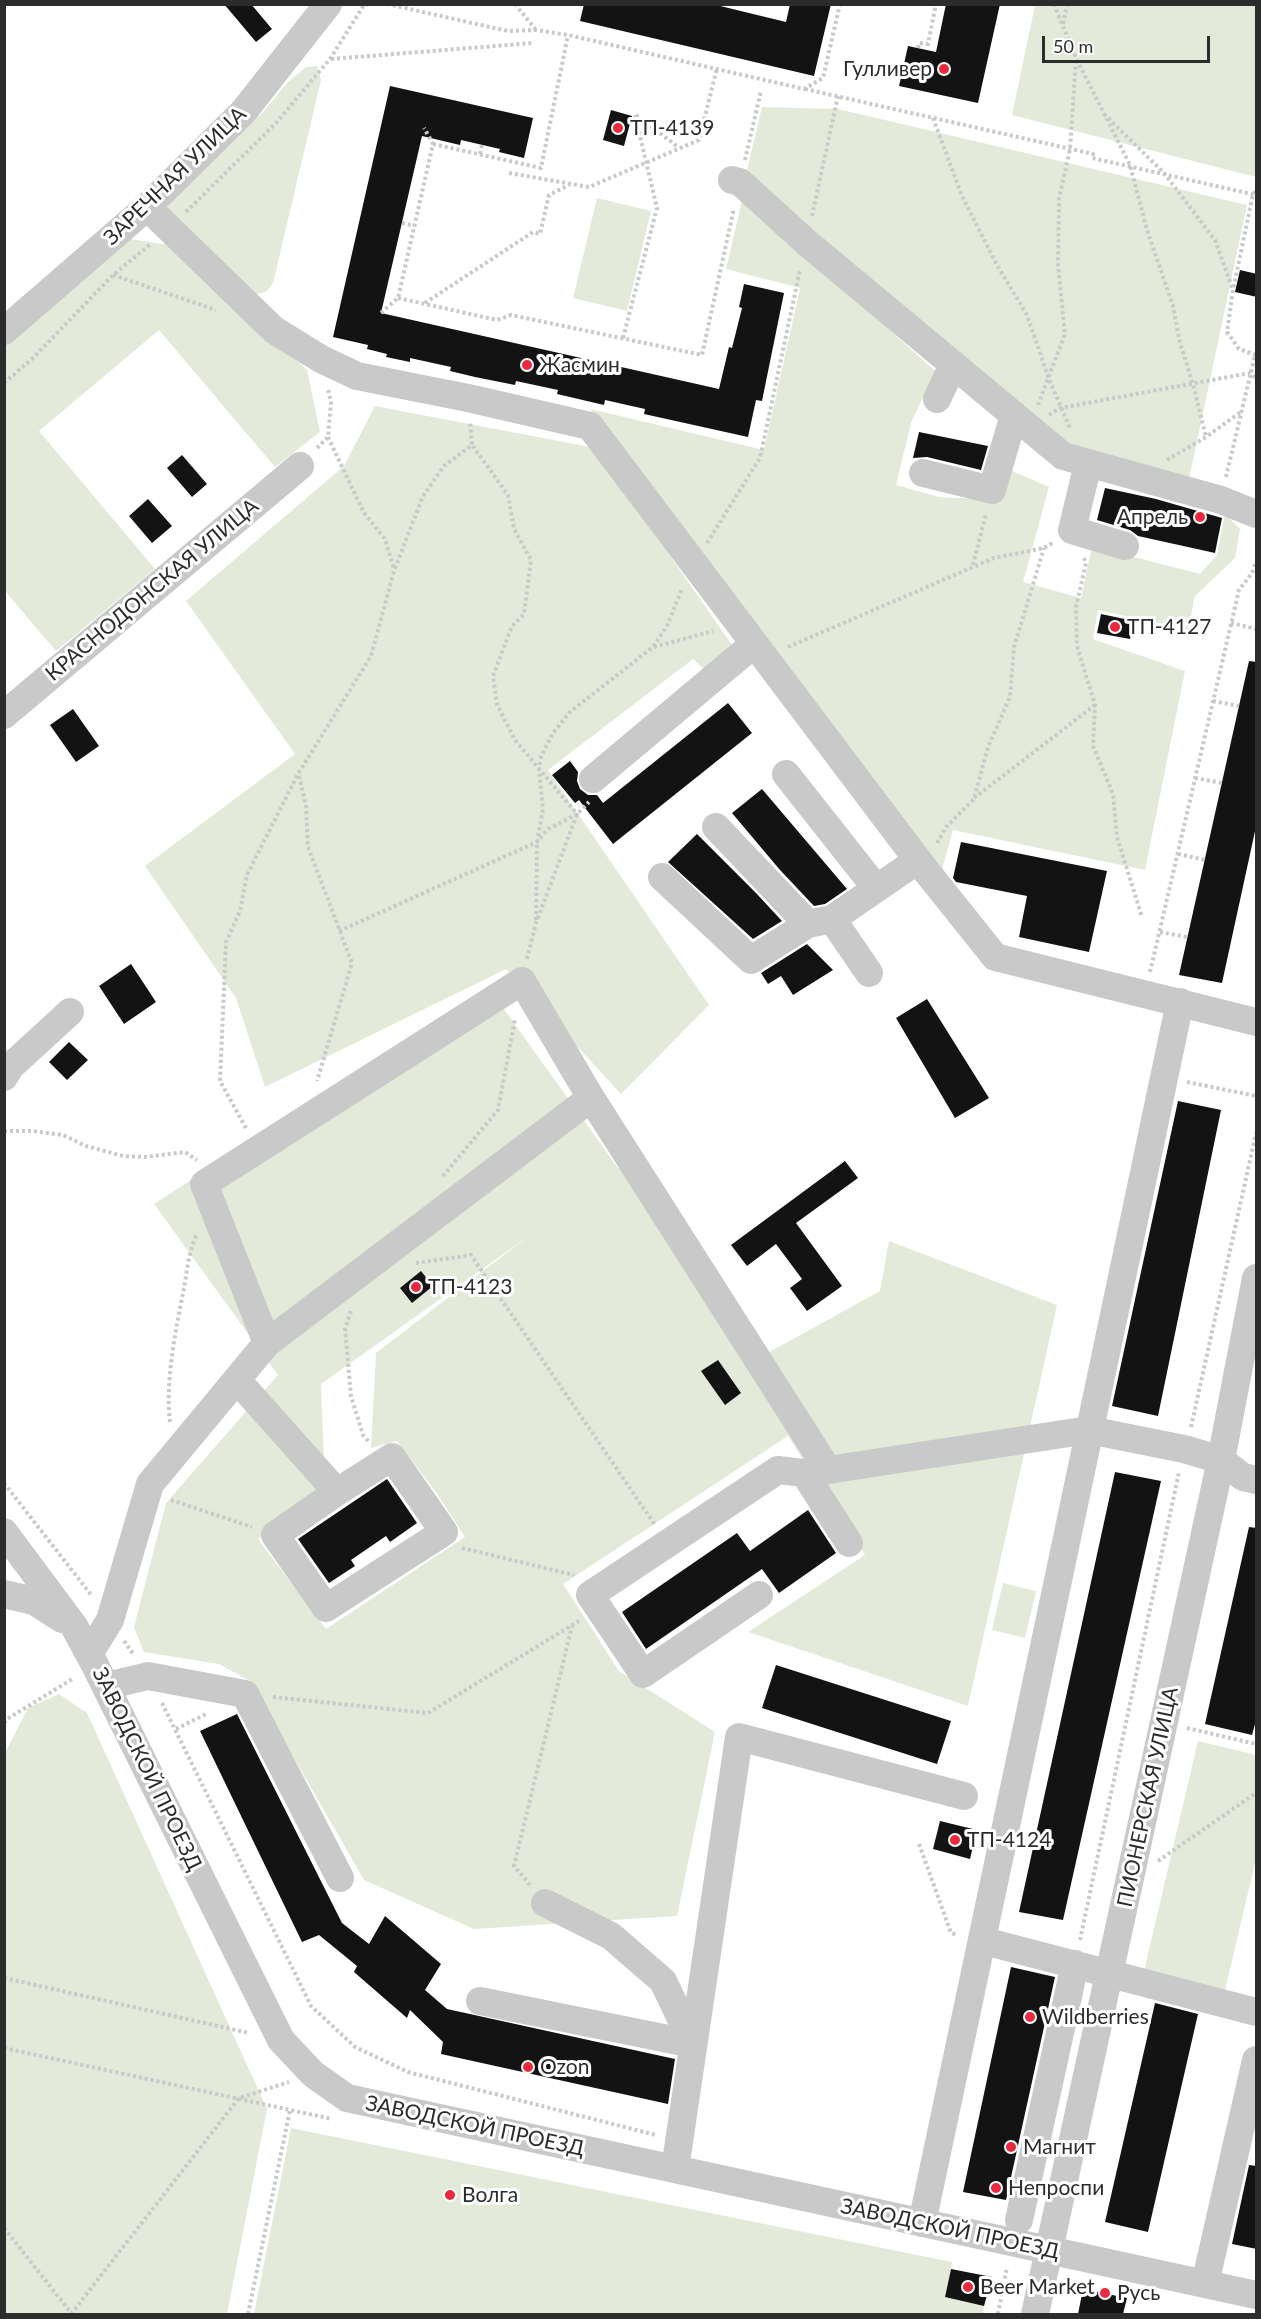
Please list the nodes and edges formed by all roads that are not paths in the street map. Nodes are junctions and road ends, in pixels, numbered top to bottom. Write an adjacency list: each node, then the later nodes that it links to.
1 (328, 4): 3 (street, ЗАРЕЧНАЯ УЛИЦА)
2 (736, 181): 5 (street)
3 (147, 207): 4 (street, ЗАРЕЧНАЯ УЛИЦА); 13 (street)
4 (4, 331)
5 (953, 365): 6 (street); 7 (street)
6 (937, 399)
7 (1021, 421): 8 (street); 10 (street)
8 (1088, 464): 11 (street); 12 (street)
9 (300, 466): 14 (street, КРАСНОДОНСКАЯ УЛИЦА)
10 (923, 472)
11 (1257, 514)
12 (1125, 546)
13 (750, 638): 16 (street); 18 (street)
14 (4, 715)
15 (786, 774): 20 (street)
16 (593, 779)
17 (716, 827): 21 (street)
18 (920, 864): 20 (street); 23 (street)
19 (662, 877): 21 (street)
20 (876, 888): 21 (street)
21 (820, 922): 22 (street)
22 (869, 973)
23 (1180, 1002): 25 (street); 31 (street)
24 (70, 1012): 26 (street)
25 (1257, 1022)
26 (4, 1077)
27 (591, 1098): 29 (street); 29 (street); 33 (street)
28 (1257, 1278): 32 (street, ПИОНЕРСКАЯ УЛИЦА)
29 (267, 1343): 30 (street)
30 (237, 1380): 35 (street); 41 (street)
31 (1089, 1430): 32 (street); 33 (street); 45 (street)
32 (1221, 1460): 34 (street); 47 (street, ПИОНЕРСКАЯ УЛИЦА)
33 (816, 1472): 37 (street); 39 (street)
34 (1257, 1480)
35 (337, 1492): 35 (street)
36 (4, 1532): 40 (street, ЗАВОДСКОЙ ПРОЕЗД)
37 (849, 1544)
38 (4, 1594): 40 (street)
39 (759, 1595)
40 (74, 1626): 41 (street, ЗАВОДСКОЙ ПРОЕЗД)
41 (97, 1668): 43 (street); 52 (street, ЗАВОДСКОЙ ПРОЕЗД)
42 (964, 1796): 50 (street)
43 (340, 1878)
44 (545, 1903): 50 (street)
45 (984, 1941): 46 (street); 54 (street)
46 (1075, 1964): 47 (street); 53 (street)
47 (1109, 1975): 49 (street); 55 (street, ПИОНЕРСКАЯ УЛИЦА)
48 (480, 2001): 50 (street)
49 (1257, 2012)
50 (693, 2044): 52 (street)
51 (1257, 2060): 56 (street)
52 (677, 2155): 54 (street, ЗАВОДСКОЙ ПРОЕЗД)
53 (1018, 2220)
54 (922, 2223): 55 (street, ЗАВОДСКОЙ ПРОЕЗД)
55 (1049, 2250): 56 (street, ЗАВОДСКОЙ ПРОЕЗД); 58 (street, ПИОНЕРСКАЯ УЛИЦА)
56 (1205, 2284): 57 (street, ЗАВОДСКОЙ ПРОЕЗД)
57 (1257, 2295)
58 (1035, 2314)

